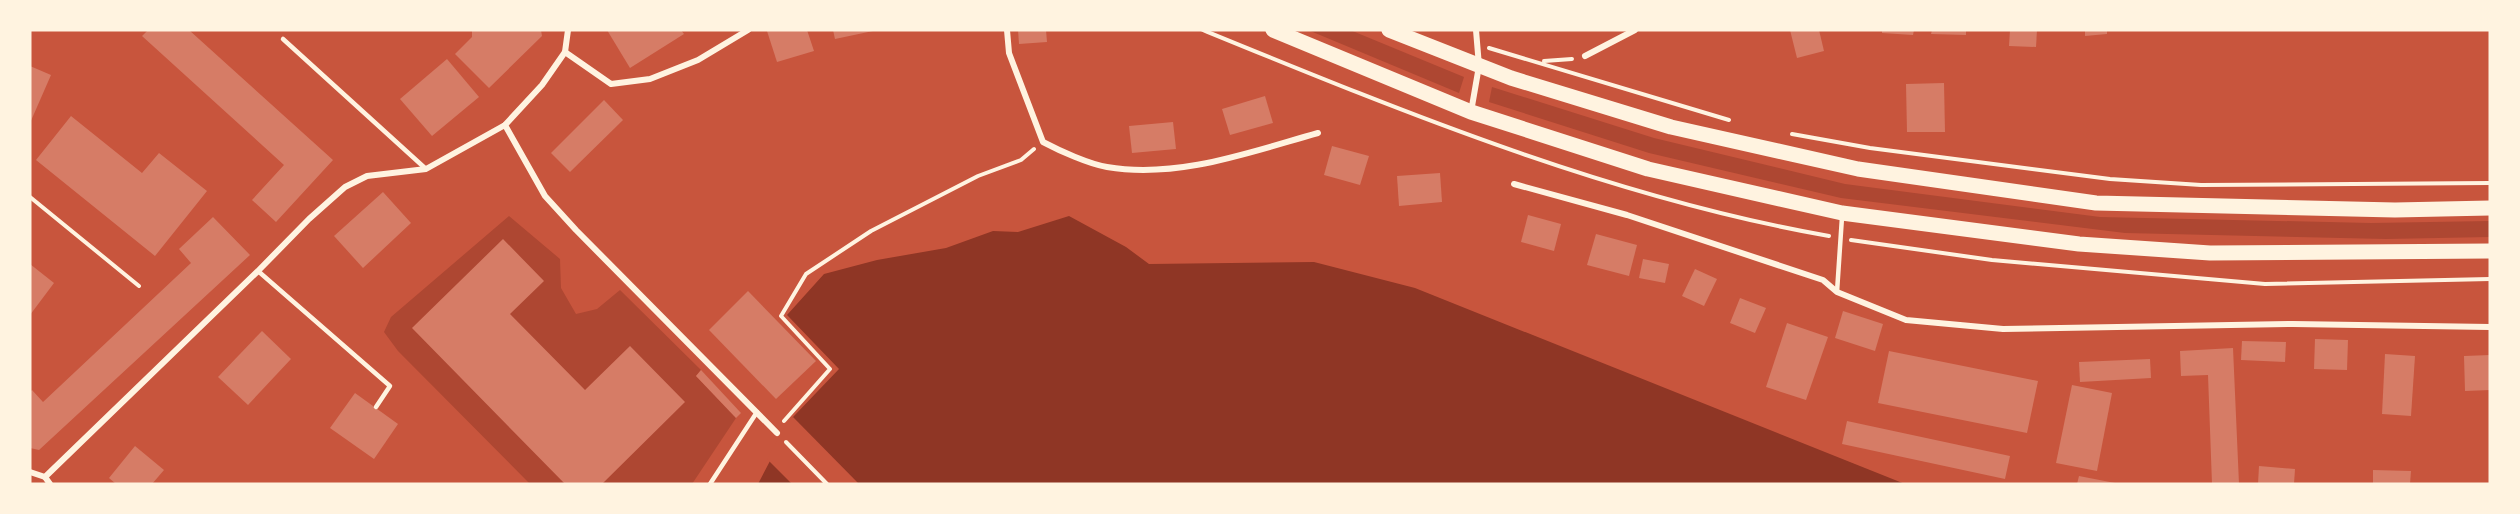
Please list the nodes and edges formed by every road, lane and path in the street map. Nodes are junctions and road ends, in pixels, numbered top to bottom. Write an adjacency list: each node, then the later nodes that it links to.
1 (568, 30): 11 (street)
2 (747, 30): 11 (street)
3 (1007, 30): 20 (street)
4 (1203, 30): 21 (path)
5 (1273, 30): 15 (main road)
6 (1389, 30): 14 (main road)
7 (1476, 30): 10 (street)
8 (1635, 30): 12 (street)
9 (283, 39): 22 (lane)
10 (1477, 44): 13 (path); 14 (street)
11 (565, 52): 17 (street)
12 (1585, 56): 13 (path)
13 (1540, 62): 16 (path)
14 (1479, 66): 15 (street); 26 (main road)
15 (1471, 112): 27 (main road)
16 (1740, 123)
17 (505, 125): 22 (street); 34 (street)
18 (1784, 132): 23 (path)
19 (1318, 133): 20 (street)
20 (1043, 142): 35 (path)
21 (1513, 150)
22 (426, 169): 29 (street)
23 (2490, 183)
24 (1514, 184): 31 (street)
25 (30, 197): 30 (path)
26 (2490, 208)
27 (1842, 213): 28 (main road); 31 (lane)
28 (2490, 251)
29 (258, 271): 33 (lane); 37 (street)
30 (139, 286)
31 (1837, 292): 32 (street)
32 (2490, 327)
33 (376, 407)
34 (757, 412): 35 (street); 39 (lane)
35 (777, 433): 40 (path)
36 (30, 472): 37 (street)
37 (45, 477): 38 (street)
38 (50, 484)
39 (710, 484)
40 (827, 484)

